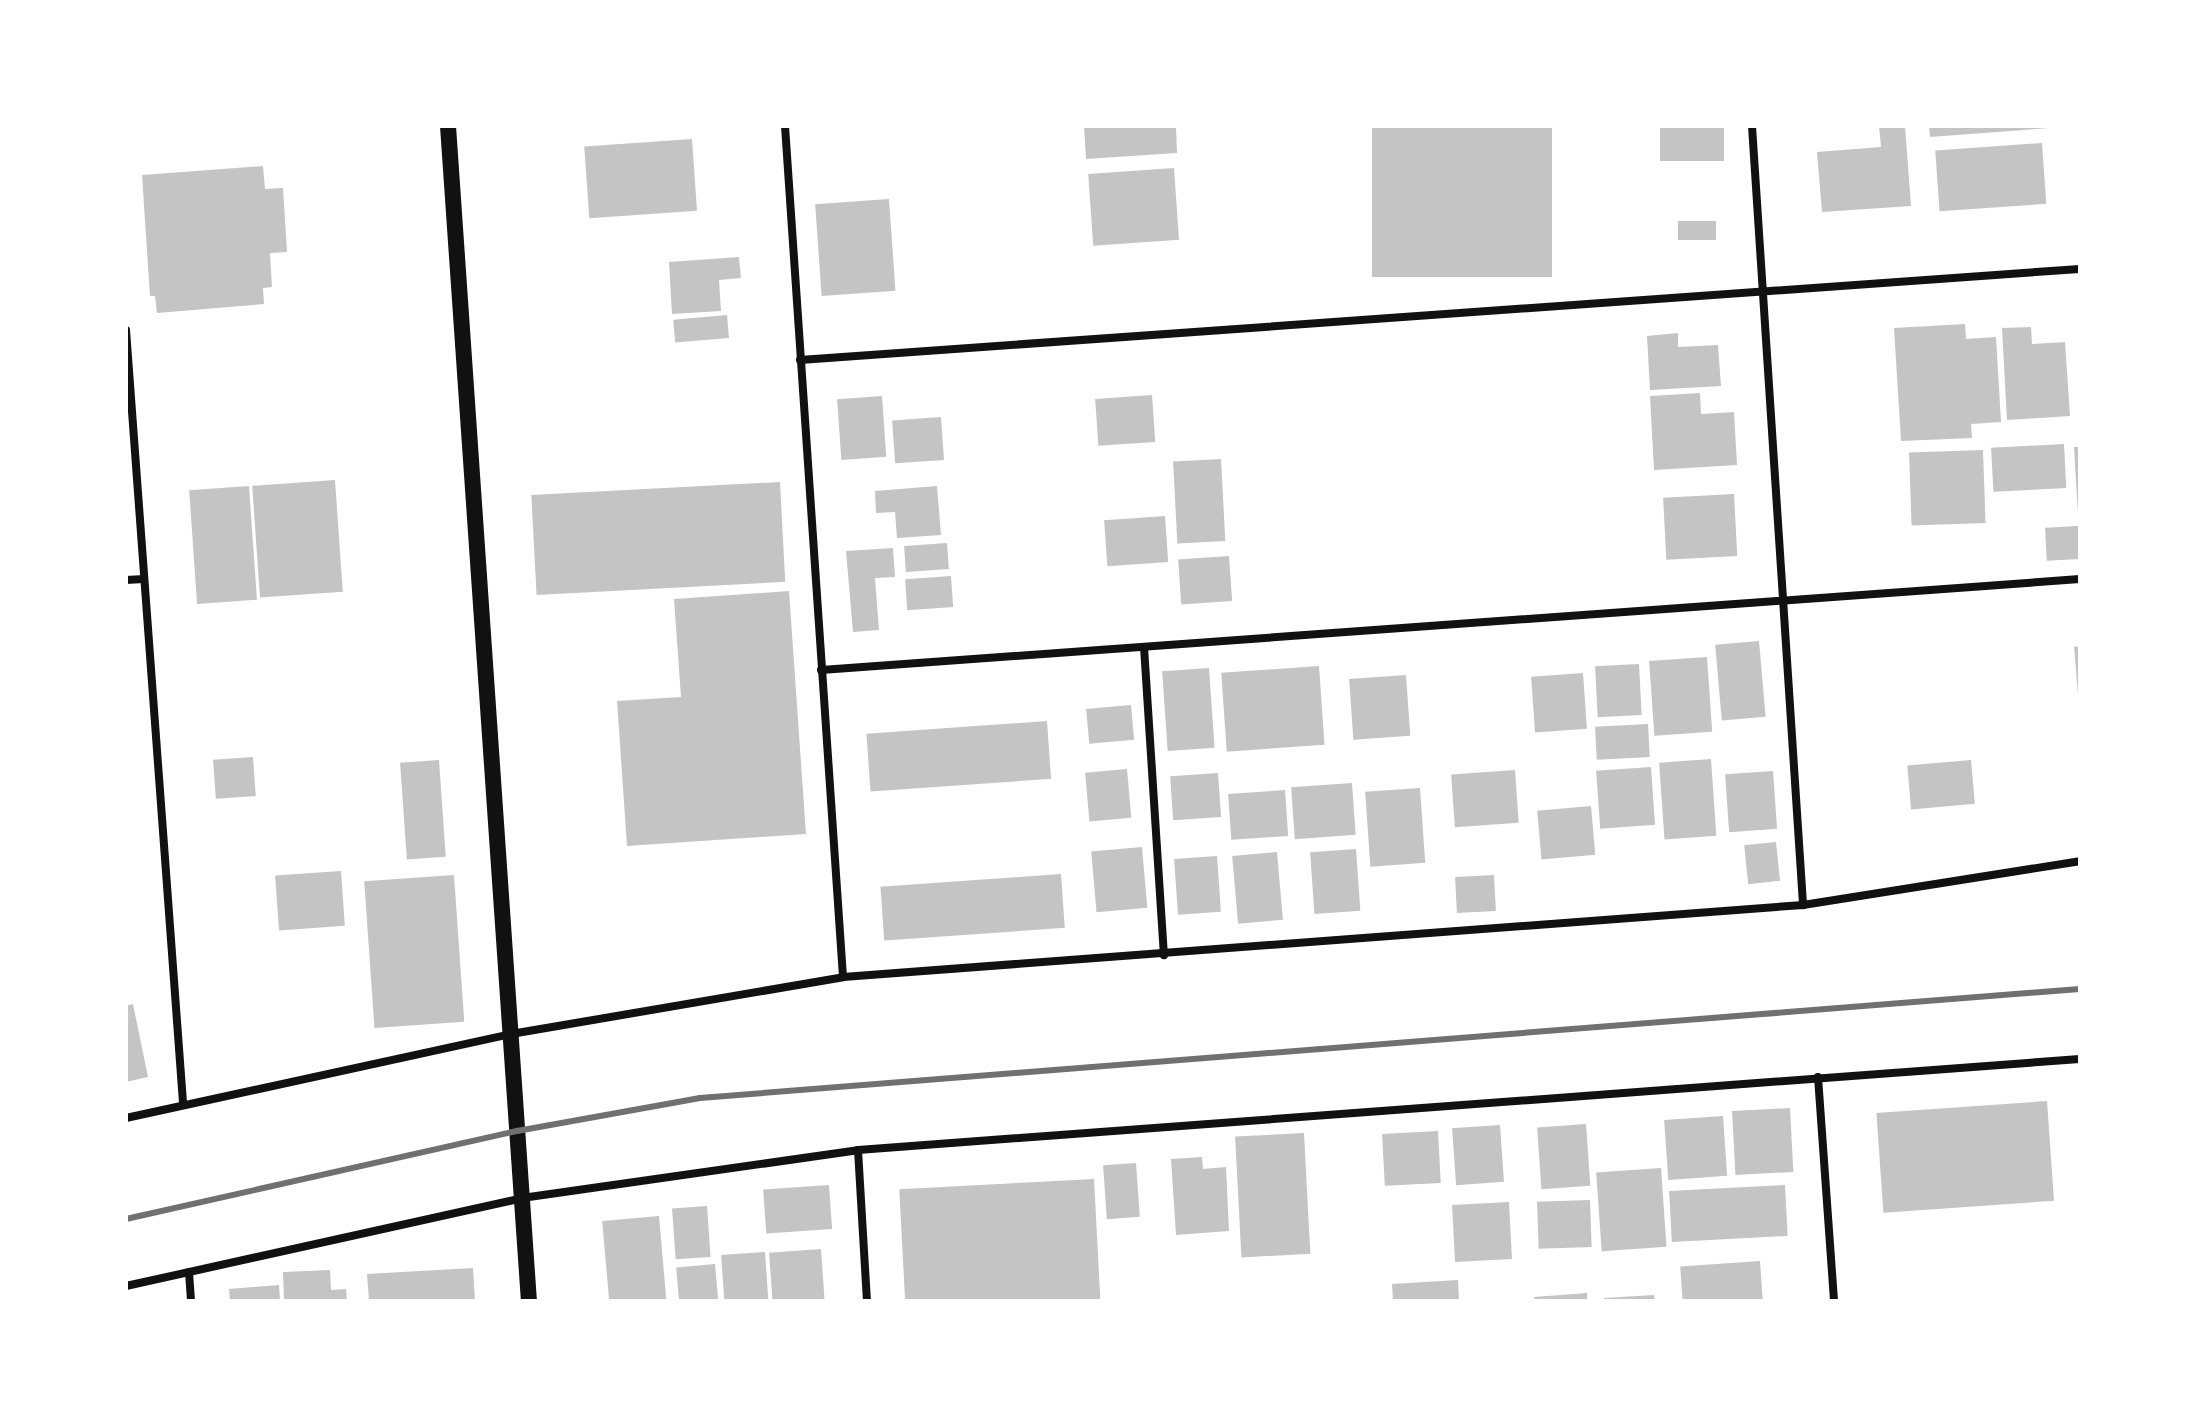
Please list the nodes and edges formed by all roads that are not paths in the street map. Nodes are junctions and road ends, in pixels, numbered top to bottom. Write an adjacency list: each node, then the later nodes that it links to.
1 (448, 126): 18 (main road)
2 (785, 126): 7 (street)
3 (1752, 126): 5 (street)
4 (2080, 269): 5 (street)
5 (1762, 291): 7 (street); 11 (street)
6 (126, 330): 8 (street)
7 (800, 360): 13 (street)
8 (144, 579): 10 (street); 21 (street)
9 (2080, 579): 11 (street)
10 (126, 580)
11 (1785, 601): 12 (street); 15 (street)
12 (1144, 647): 13 (street); 16 (street)
13 (821, 670): 17 (street)
14 (2080, 861): 15 (street)
15 (1803, 905): 16 (street)
16 (1164, 955): 17 (street)
17 (843, 977): 18 (street)
18 (511, 1034): 21 (street); 24 (main road)
19 (2080, 1059): 20 (street)
20 (1818, 1077): 23 (street); 30 (street)
21 (183, 1103): 22 (street)
22 (126, 1118)
23 (858, 1150): 24 (street); 29 (street)
24 (522, 1198): 25 (street); 28 (main road)
25 (189, 1272): 26 (street); 27 (street)
26 (126, 1286)
27 (191, 1301)
28 (529, 1301)
29 (867, 1301)
30 (1834, 1301)

